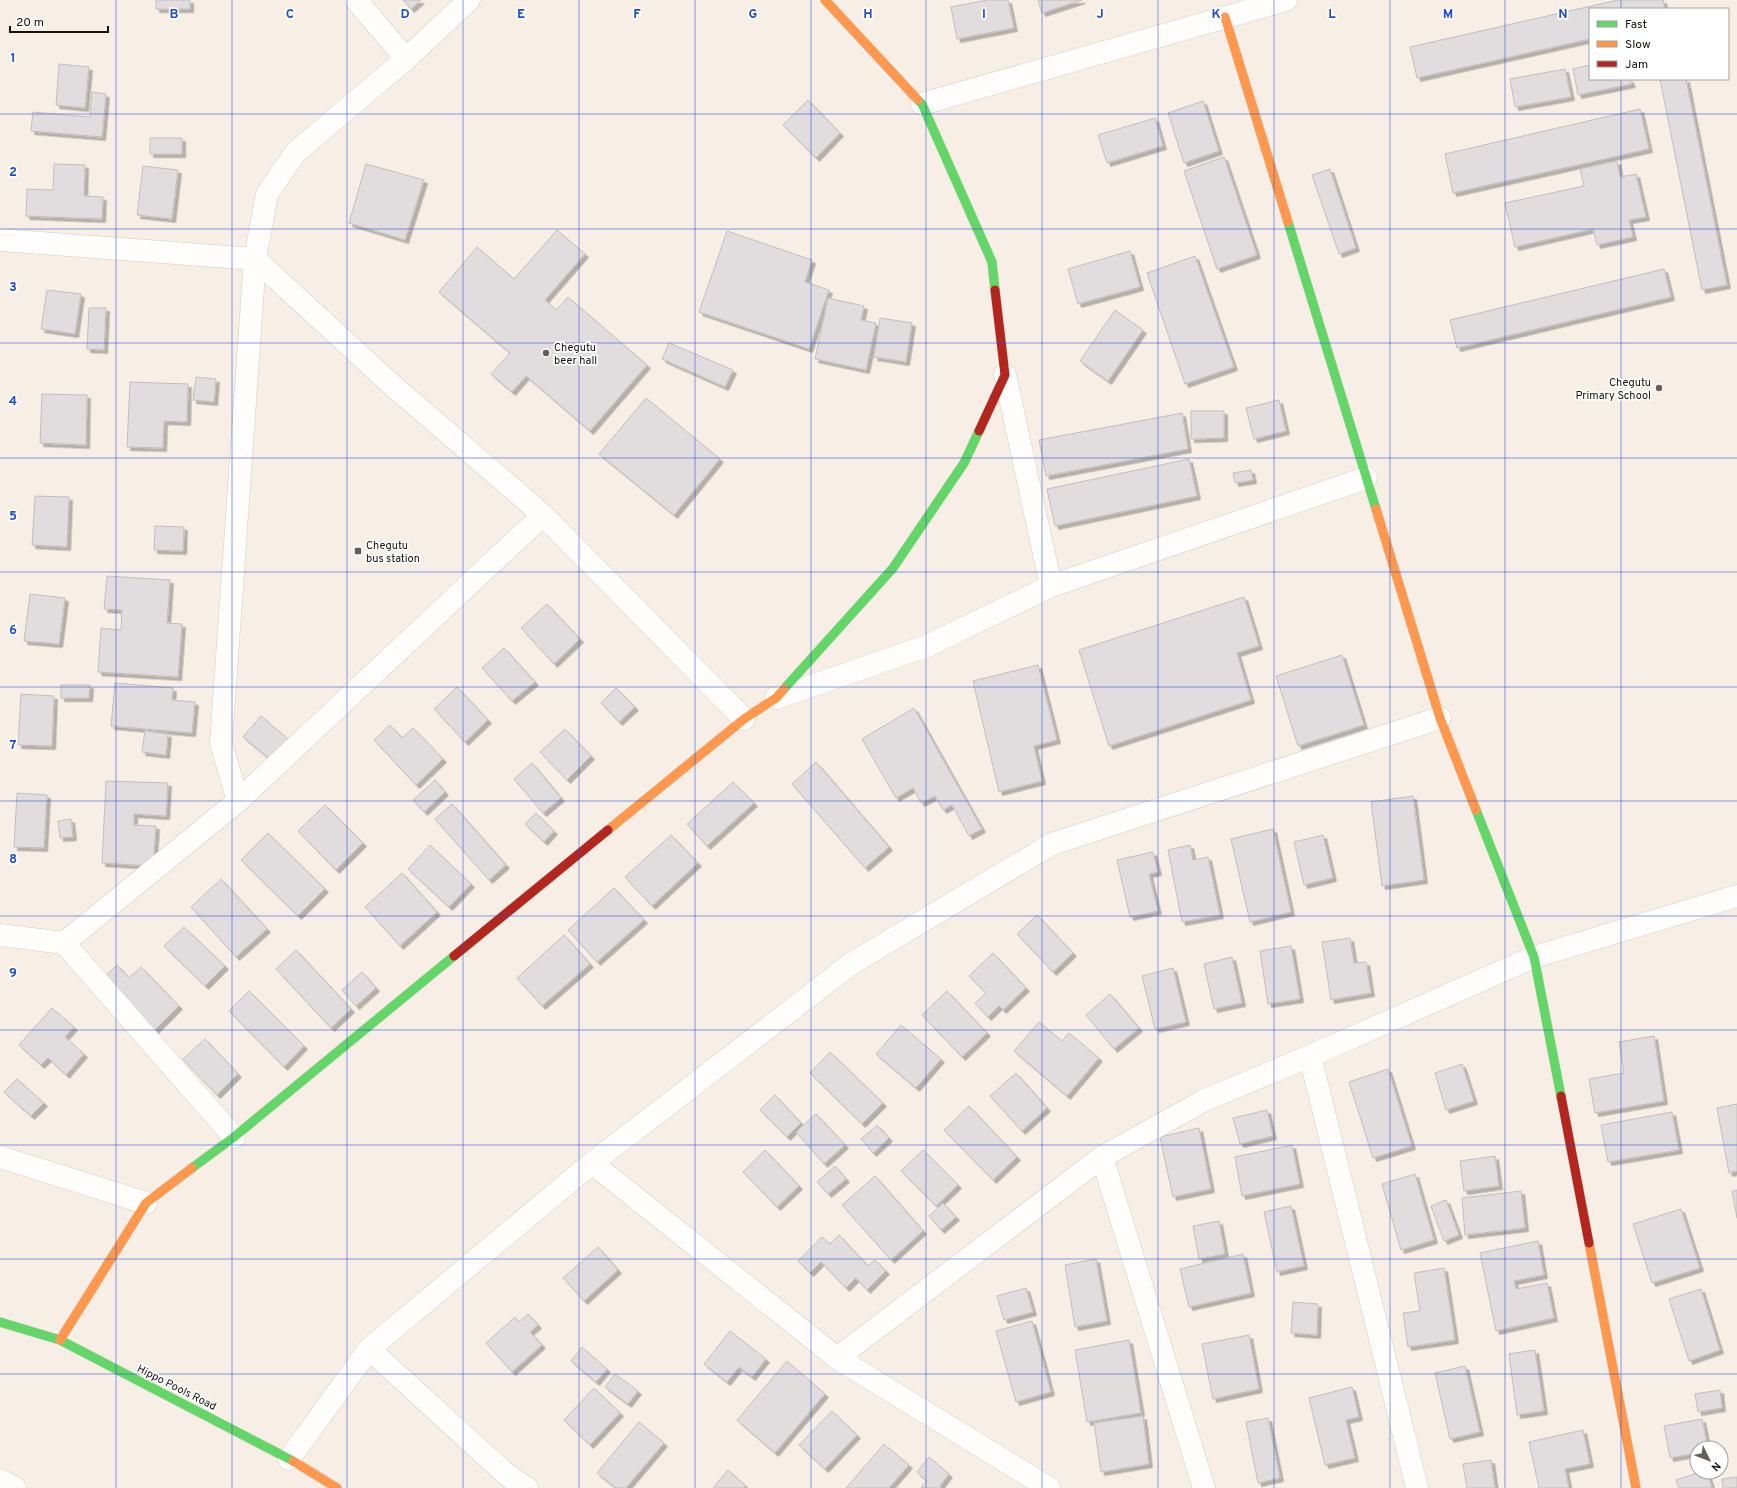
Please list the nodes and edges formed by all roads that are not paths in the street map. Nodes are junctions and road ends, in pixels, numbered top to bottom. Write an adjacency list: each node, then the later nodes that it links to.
1 (356, 0): 6 (street)
2 (470, 0): 6 (street)
3 (825, 0): 7 (street)
4 (1286, 0): 5 (street)
5 (1225, 17): 7 (street); 11 (street)
6 (406, 59): 9 (street)
7 (922, 104): 10 (street)
8 (0, 240): 9 (street)
9 (255, 259): 12 (street); 17 (street)
10 (1004, 375): 13 (street); 14 (street)
11 (1366, 478): 13 (street); 15 (street)
12 (543, 515): 16 (street); 17 (street)
13 (1051, 586): 14 (street)
14 (776, 698): 16 (street)
15 (1440, 718): 21 (street); 26 (street)
16 (744, 719): 23 (street)
17 (238, 801): 20 (street)
18 (1737, 896): 21 (street)
19 (0, 935): 20 (street)
20 (64, 944): 23 (street)
21 (1534, 957): 22 (street); 40 (street)
22 (1310, 1056): 25 (street); 39 (street)
23 (234, 1137): 27 (street)
24 (0, 1157): 27 (street)
25 (1102, 1157): 31 (street); 38 (street)
26 (592, 1164): 30 (street); 31 (street)
27 (146, 1203): 29 (street)
28 (0, 1322): 29 (street, Hippo Pools Road)
29 (60, 1340): 32 (street, Hippo Pools Road)
30 (369, 1349): 32 (street); 36 (street)
31 (837, 1358): 37 (street)
32 (289, 1459): 35 (street, Hippo Pools Road)
33 (0, 1480): 34 (street)
34 (15, 1488)
35 (337, 1488)
36 (527, 1488)
37 (1049, 1488)
38 (1204, 1488)
39 (1417, 1488)
40 (1636, 1488)

